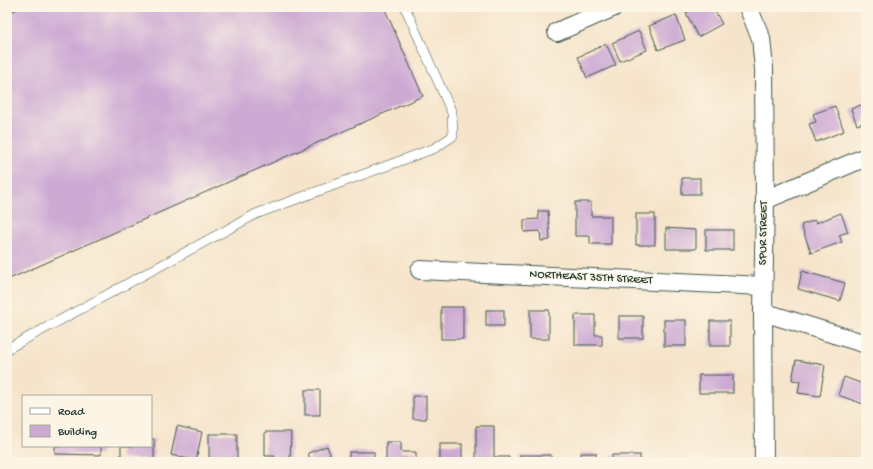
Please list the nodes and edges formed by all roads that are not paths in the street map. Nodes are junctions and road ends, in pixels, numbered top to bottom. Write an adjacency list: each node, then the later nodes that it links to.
1 (405, 7): 11 (lane)
2 (614, 7): 4 (street)
3 (748, 7): 6 (street, SPUR STREET)
4 (557, 32)
5 (866, 157): 6 (street)
6 (765, 200): 8 (street, SPUR STREET)
7 (420, 270): 8 (street, NORTHEAST 35TH STREET)
8 (763, 286): 9 (street, SPUR STREET)
9 (763, 312): 10 (street); 12 (street, SPUR STREET)
10 (866, 344)
11 (7, 349)
12 (764, 462)

